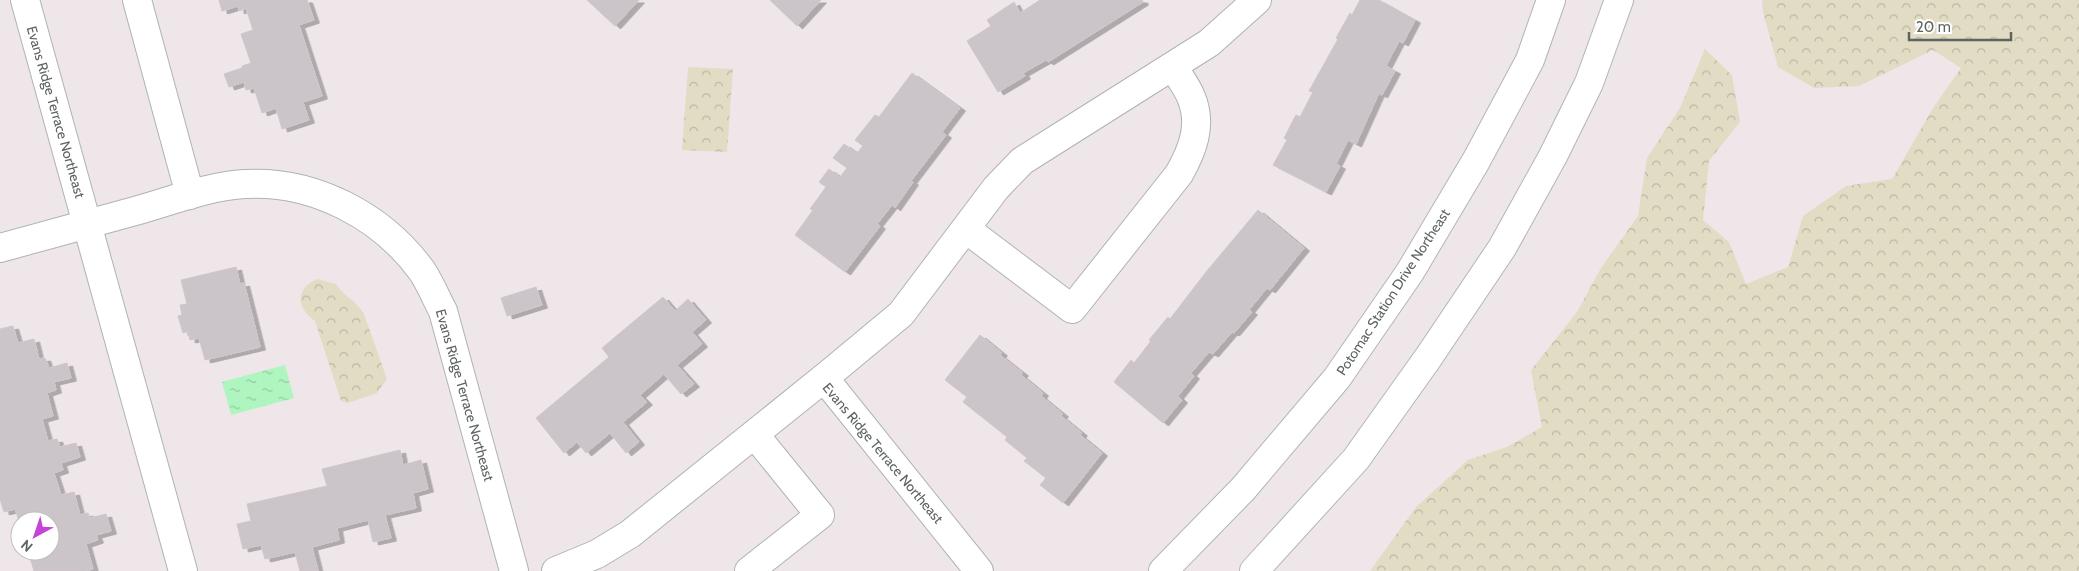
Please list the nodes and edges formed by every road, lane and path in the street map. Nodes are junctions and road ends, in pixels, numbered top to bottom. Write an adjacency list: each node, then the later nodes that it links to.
1 (25, 0): 8 (street, Evans Ridge Terrace Northeast)
2 (136, 0): 7 (street)
3 (1257, 0): 6 (street)
4 (1551, 0): 18 (street, Potomac Station Drive Northeast)
5 (1620, 0): 19 (street)
6 (1174, 67): 9 (street); 9 (street)
7 (190, 195): 8 (street, Evans Ridge Terrace Northeast); 14 (street, Evans Ridge Terrace Northeast)
8 (88, 224): 10 (street, Evans Ridge Terrace Northeast); 13 (street, Evans Ridge Terrace Northeast)
9 (966, 229): 11 (street)
10 (0, 248)
11 (824, 378): 12 (street, Evans Ridge Terrace Northeast); 17 (street, Evans Ridge Terrace Northeast)
12 (755, 435): 15 (street, Evans Ridge Terrace Northeast); 16 (street)
13 (183, 571)
14 (514, 571)
15 (556, 571)
16 (749, 571)
17 (980, 571)
18 (1162, 571)
19 (1254, 571)

